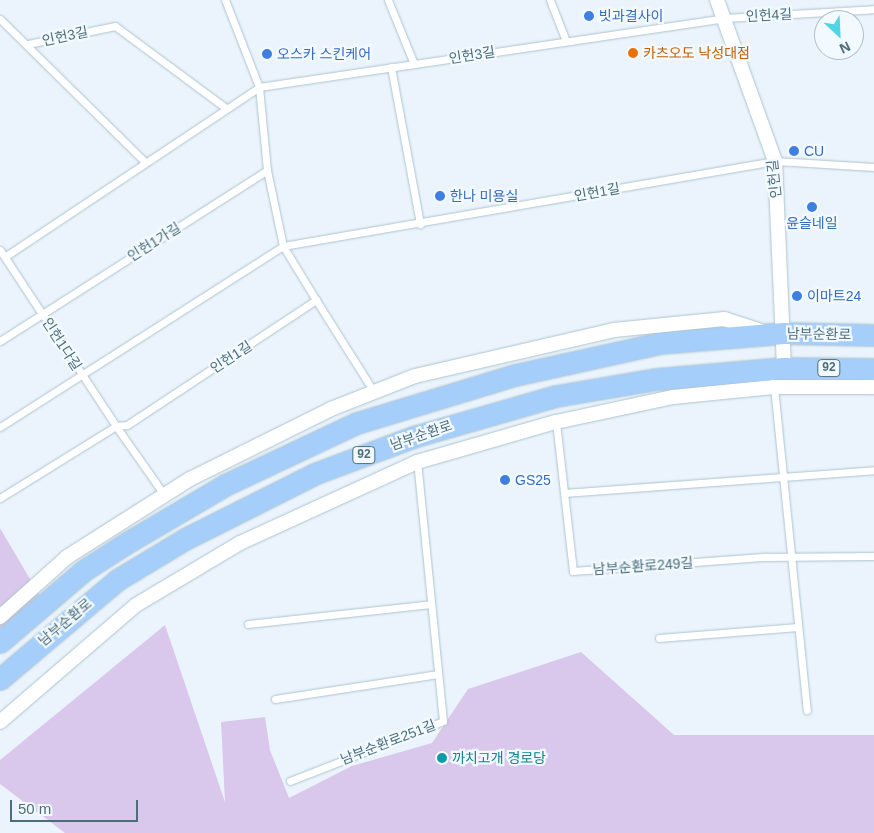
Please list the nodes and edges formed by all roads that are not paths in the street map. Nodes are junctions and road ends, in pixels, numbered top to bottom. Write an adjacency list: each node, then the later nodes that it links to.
1 (225, 0): 12 (lane)
2 (388, 0): 10 (lane)
3 (550, 0): 8 (lane)
4 (717, 0): 6 (street, 인헌길)
5 (874, 9): 6 (lane, 인헌4길)
6 (724, 18): 8 (lane, 인헌3길); 14 (street, 인헌길)
7 (0, 19): 9 (lane, 인헌3길)
8 (566, 41): 10 (lane, 인헌3길)
9 (28, 44): 13 (lane, 인헌3길); 15 (lane, 인헌3길)
10 (414, 64): 11 (lane, 인헌3길)
11 (391, 67): 12 (lane, 인헌3길); 18 (lane)
12 (259, 87): 13 (lane, 인헌3길); 17 (lane)
13 (226, 108): 15 (lane, 인헌3길)
14 (774, 161): 16 (lane, 인헌1길); 18 (lane, 인헌1길); 24 (street, 인헌길)
15 (145, 162): 21 (lane, 인헌3길)
16 (874, 167)
17 (267, 170): 19 (lane); 23 (lane, 인헌1가길)
18 (420, 224): 19 (lane, 인헌1길)
19 (283, 246): 22 (lane); 29 (lane, 인헌1길)
20 (0, 250): 21 (lane, 인헌1다길)
21 (6, 256): 23 (lane, 인헌1다길)
22 (316, 300): 32 (lane); 34 (lane, 인헌1길)
23 (42, 313): 26 (lane, 인헌1다길); 29 (lane, 인헌1다길)
24 (776, 333): 25 (main road, 남부순환로 / 92); 27 (street, 인헌길); 32 (street); 49 (main road, 남부순환로 / 92)
25 (874, 335)
26 (0, 341)
27 (784, 368): 28 (main road, 남부순환로 / 92); 51 (main road, 남부순환로 / 92)
28 (874, 369)
29 (82, 375): 34 (lane); 35 (lane, 인헌1길)
30 (774, 387): 31 (street); 33 (street); 38 (lane)
31 (874, 387)
32 (374, 392): 40 (street)
33 (556, 422): 36 (street); 39 (lane, 남부순환로249길)
34 (116, 426): 40 (lane); 41 (lane, 인헌1길)
35 (0, 427)
36 (417, 462): 44 (lane, 남부순환로251길); 54 (street)
37 (874, 470): 38 (lane)
38 (783, 477): 39 (lane); 43 (lane)
39 (564, 493): 43 (lane, 남부순환로249길)
40 (165, 496): 45 (street)
41 (0, 498)
42 (874, 556): 43 (lane, 남부순환로249길)
43 (791, 560): 47 (lane)
44 (431, 604): 46 (lane); 50 (lane, 남부순환로251길)
45 (0, 617)
46 (248, 624)
47 (798, 627): 48 (lane); 53 (lane)
48 (659, 638)
49 (0, 642)
50 (438, 674): 52 (lane); 55 (lane, 남부순환로251길)
51 (0, 679)
52 (275, 699)
53 (807, 710)
54 (0, 722)
55 (290, 781)

